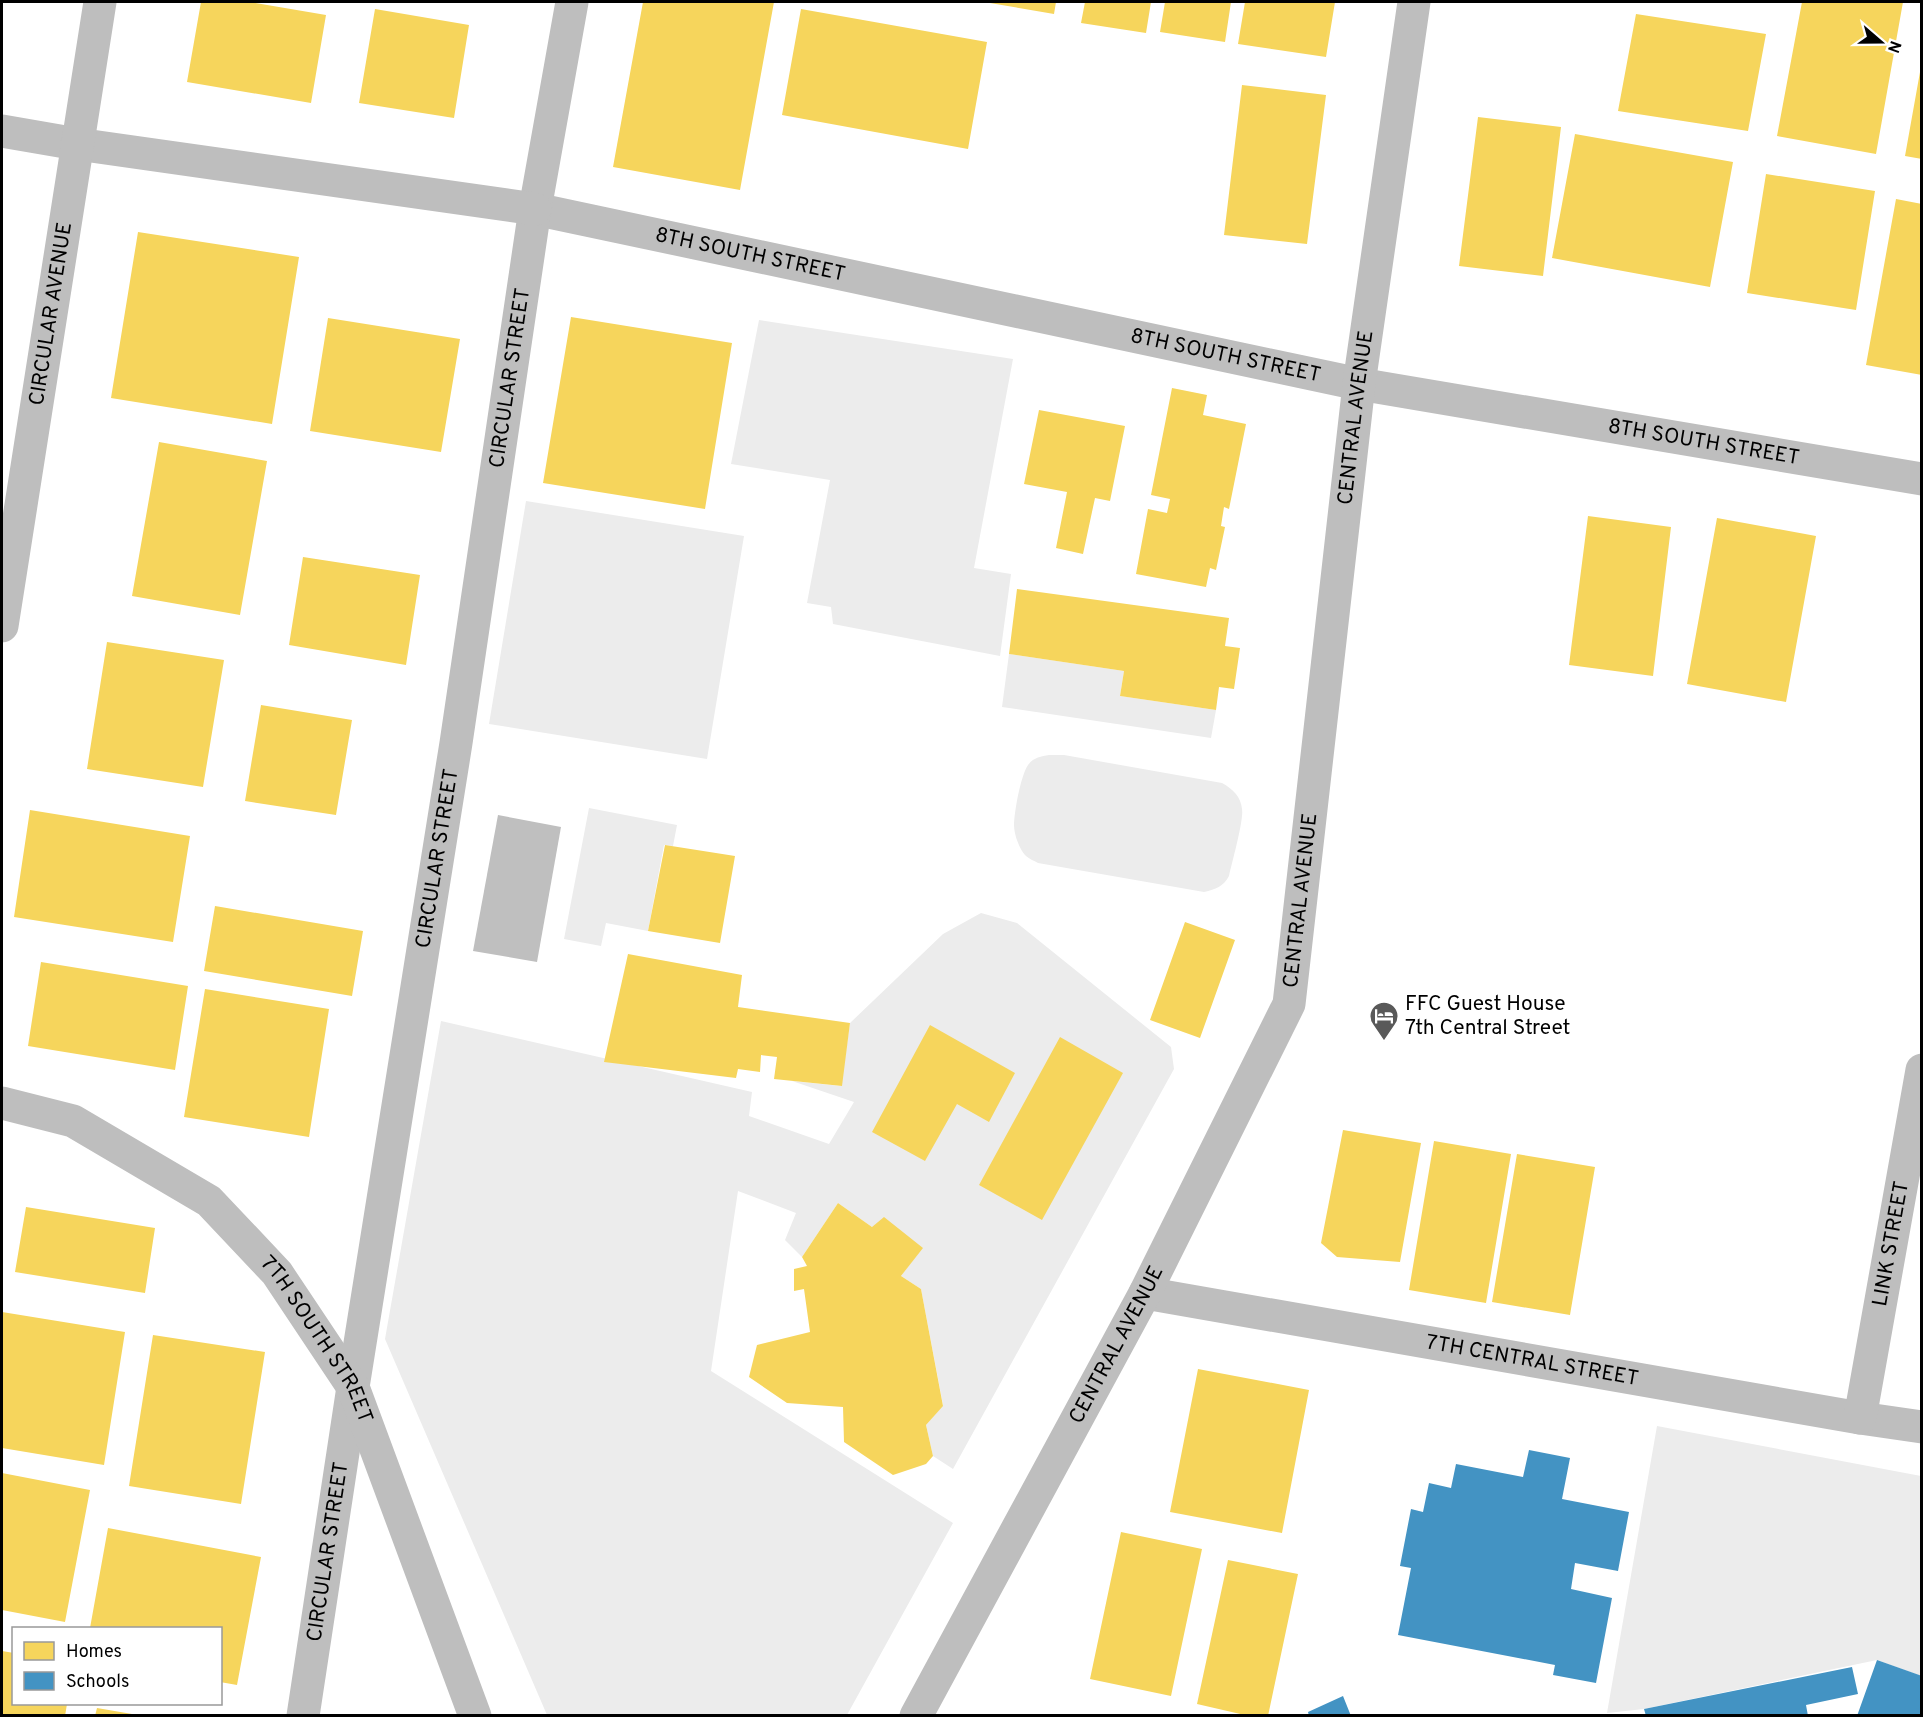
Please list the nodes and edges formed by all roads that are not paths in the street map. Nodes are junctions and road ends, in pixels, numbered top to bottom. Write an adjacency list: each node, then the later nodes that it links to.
1 (100, 2): 5 (street, CIRCULAR AVENUE)
2 (572, 2): 6 (street, CIRCULAR STREET)
3 (1414, 2): 7 (street, CENTRAL AVENUE)
4 (2, 131): 5 (street)
5 (77, 144): 6 (street, 8TH SOUTH STREET); 9 (street, CIRCULAR AVENUE)
6 (535, 209): 7 (street, 8TH SOUTH STREET); 13 (street, CIRCULAR STREET)
7 (1359, 384): 8 (street, 8TH SOUTH STREET); 12 (street, CENTRAL AVENUE)
8 (1922, 479)
9 (2, 626)
10 (1922, 1070): 14 (street, LINK STREET)
11 (2, 1103): 13 (street, 7TH SOUTH STREET)
12 (1144, 1293): 14 (street, 7TH CENTRAL STREET); 18 (street, CENTRAL AVENUE)
13 (353, 1387): 16 (street, CIRCULAR STREET); 17 (street, 7TH SOUTH STREET)
14 (1860, 1418): 15 (street, 7TH CENTRAL STREET)
15 (1922, 1427)
16 (303, 1716)
17 (475, 1716)
18 (916, 1716)

